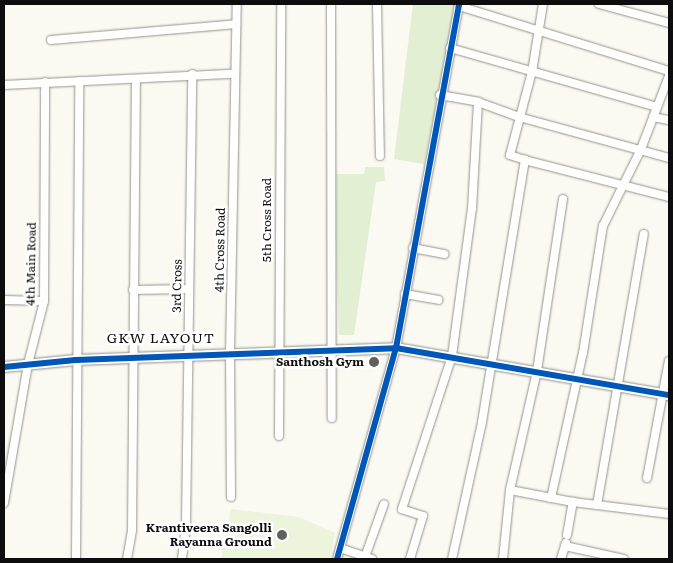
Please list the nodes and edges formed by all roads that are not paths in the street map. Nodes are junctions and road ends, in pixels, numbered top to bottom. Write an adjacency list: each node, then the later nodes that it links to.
1 (237, 4): 9 (street, 4th Cross Road)
2 (281, 4): 46 (street, 5th Cross Road)
3 (331, 4): 45 (street)
4 (377, 4): 29 (street)
5 (543, 4): 10 (street)
6 (599, 4): 8 (street)
7 (459, 5): 10 (street); 12 (street)
8 (669, 23)
9 (236, 24): 11 (street); 16 (street, 4th Cross Road)
10 (540, 30): 13 (street); 14 (street)
11 (51, 40)
12 (450, 48): 14 (street); 22 (street)
13 (669, 71)
14 (532, 72): 24 (street); 25 (street)
15 (192, 74): 16 (street); 18 (street); 38 (street, 3rd Cross)
16 (233, 74): 47 (street, 4th Cross Road)
17 (669, 77): 24 (street)
18 (136, 79): 19 (street); 39 (street)
19 (79, 81): 20 (street); 51 (street)
20 (45, 82): 21 (street); 43 (street, 4th Main Road)
21 (4, 85)
22 (440, 95): 23 (street); 36 (street)
23 (478, 102): 25 (street); 49 (street)
24 (656, 107): 26 (street)
25 (519, 117): 28 (street); 31 (street)
26 (653, 117): 27 (street); 28 (street)
27 (669, 120)
28 (641, 150): 30 (street); 32 (street)
29 (380, 156)
30 (669, 158)
31 (524, 160): 32 (street); 53 (street)
32 (623, 186): 33 (street); 57 (street)
33 (669, 197)
34 (563, 200): 56 (street)
35 (644, 234): 58 (street)
36 (413, 248): 37 (street); 40 (street)
37 (444, 254)
38 (188, 289): 39 (street); 48 (street, 3rd Cross)
39 (133, 290): 50 (street)
40 (405, 294): 42 (street); 44 (street)
41 (4, 300): 43 (street)
42 (438, 300)
43 (44, 301): 54 (street, 4th Main Road)
44 (396, 348): 45 (street); 49 (street); 73 (street)
45 (334, 350): 46 (street); 60 (street)
46 (279, 353): 47 (street); 61 (street, 5th Cross Road)
47 (230, 355): 48 (street); 65 (street, 4th Cross Road)
48 (186, 356): 50 (street); 77 (street, 3rd Cross)
49 (452, 356): 53 (street); 79 (street)
50 (132, 358): 51 (street); 76 (street)
51 (76, 360): 54 (street); 75 (street)
52 (669, 361): 59 (street)
53 (492, 362): 56 (street); 80 (street)
54 (28, 364): 55 (street); 63 (street, 4th Main Road)
55 (4, 366)
56 (538, 371): 57 (street); 64 (street)
57 (577, 380): 58 (street); 66 (street)
58 (620, 387): 59 (street); 70 (street)
59 (667, 394): 62 (street)
60 (332, 418)
61 (279, 436)
62 (647, 478)
63 (5, 482): 68 (street, 4th Main Road)
64 (510, 490): 66 (street); 81 (street)
65 (231, 497)
66 (551, 498): 67 (street)
67 (573, 502): 70 (street); 72 (street)
68 (4, 503)
69 (384, 504): 74 (street)
70 (597, 505): 71 (street)
71 (669, 514)
72 (566, 541): 82 (street); 83 (street)
73 (340, 548): 74 (street); 78 (street)
74 (369, 558)
75 (76, 559)
76 (128, 559)
77 (182, 559)
78 (337, 559)
79 (410, 559)
80 (452, 559)
81 (503, 559)
82 (561, 559)
83 (624, 559)

